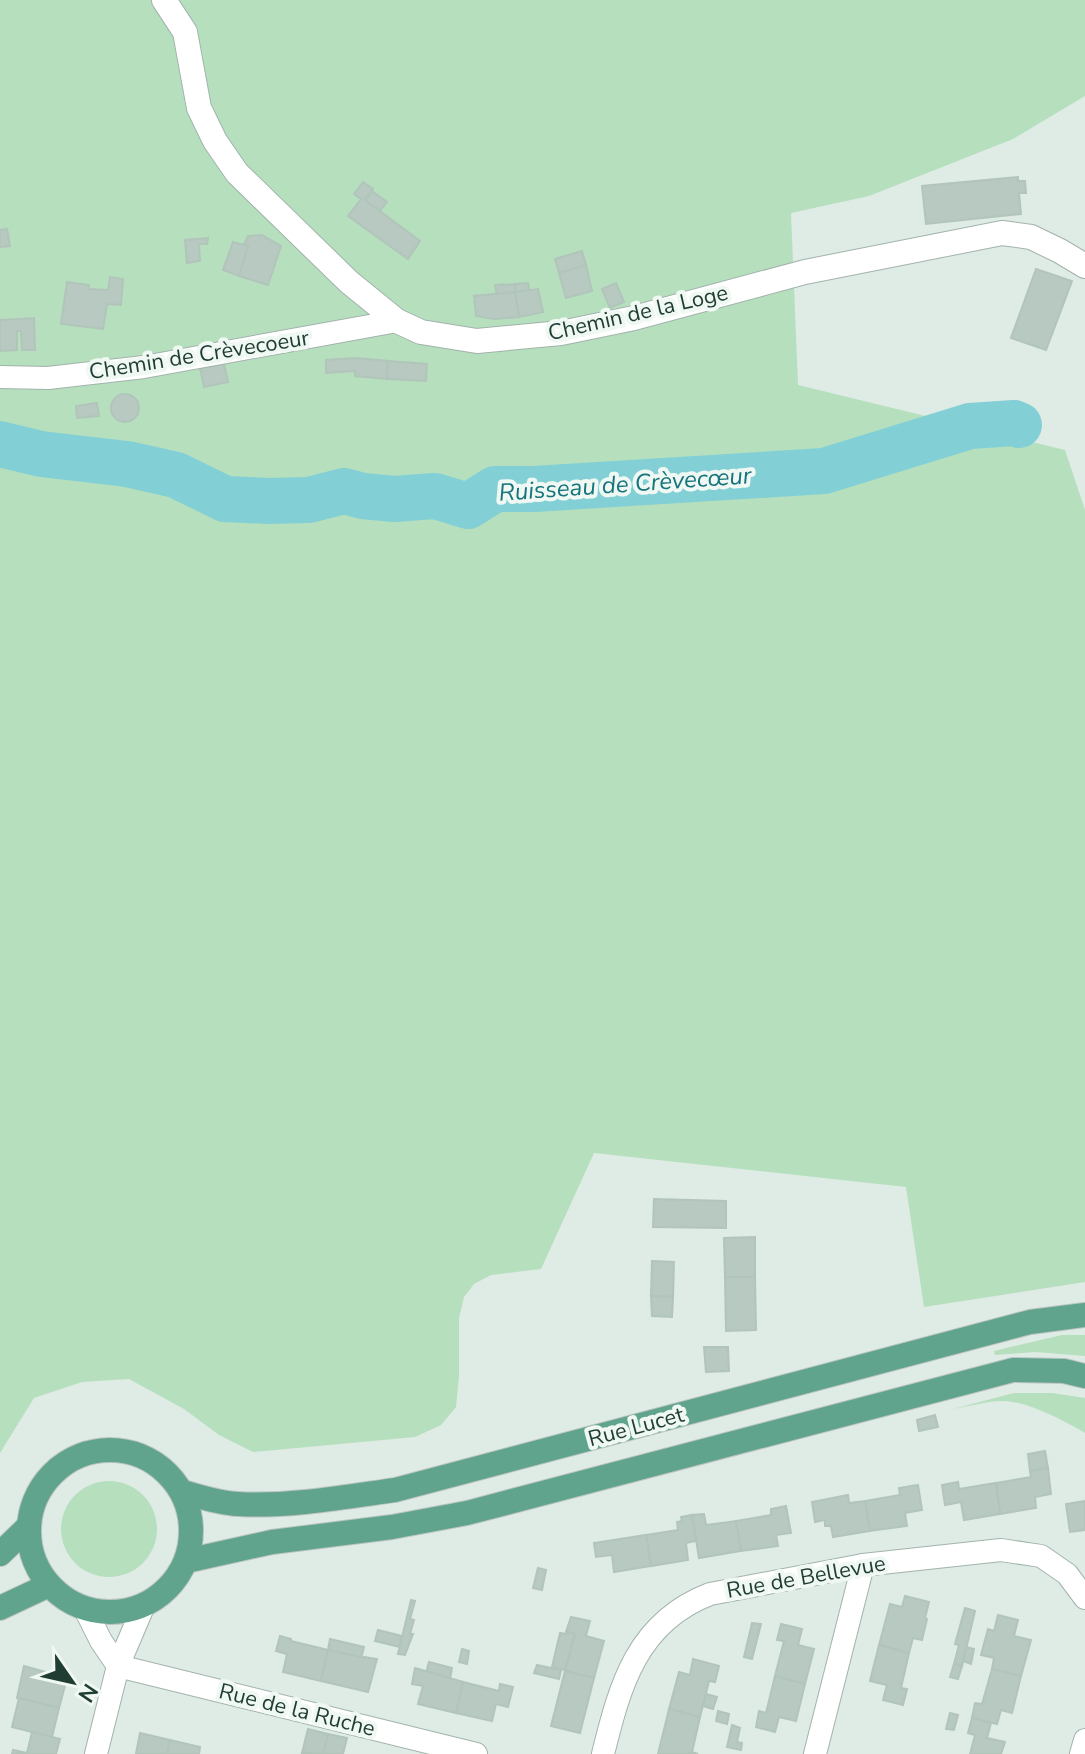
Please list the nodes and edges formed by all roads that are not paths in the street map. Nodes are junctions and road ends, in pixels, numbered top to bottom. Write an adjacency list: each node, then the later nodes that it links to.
1 (164, 0): 3 (street, Chemin de la Loge)
2 (1085, 266): 3 (street, Chemin de la Loge)
3 (397, 321): 4 (street, Chemin de Crèvecoeur)
4 (0, 377)
5 (1085, 1315): 7 (main road, Rue Lucet)
6 (1085, 1376): 10 (main road, Rue Lucet)
7 (183, 1492): 8 (main road); 10 (main road)
8 (29, 1526): 9 (main road); 12 (main road)
9 (0, 1554)
10 (186, 1561): 14 (main road)
11 (863, 1565): 13 (street, Rue de Bellevue); 21 (street, Rue de Bellevue); 22 (street)
12 (49, 1585): 15 (main road); 16 (main road)
13 (1085, 1598)
14 (144, 1605): 16 (main road); 17 (street)
15 (0, 1608)
16 (85, 1609): 17 (street)
17 (118, 1666): 19 (street); 20 (street, Rue de la Ruche)
18 (1085, 1740): 23 (street)
19 (96, 1754)
20 (476, 1754)
21 (603, 1754)
22 (815, 1754)
23 (1081, 1754)

